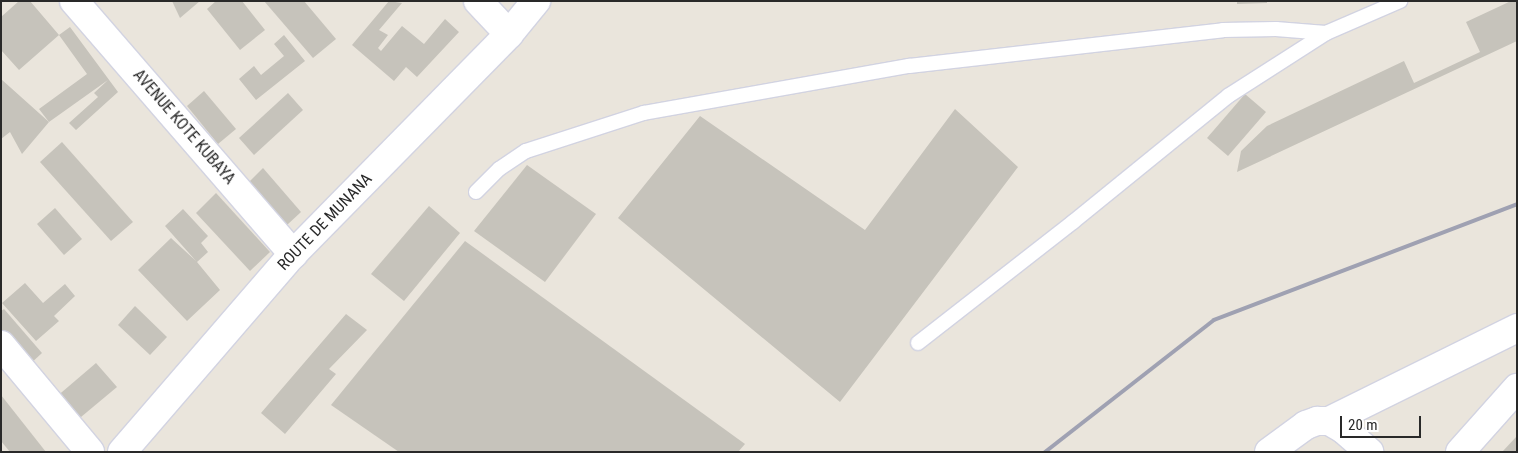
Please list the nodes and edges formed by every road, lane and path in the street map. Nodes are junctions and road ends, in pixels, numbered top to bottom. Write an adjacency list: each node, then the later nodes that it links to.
1 (74, 1): 8 (street, AVENUE KOTE KUBAYA)
2 (478, 1): 5 (street)
3 (536, 1): 5 (street, ROUTE DE MUNANA)
4 (1400, 1): 6 (lane)
5 (509, 34): 8 (street, ROUTE DE MUNANA)
6 (1326, 34): 7 (lane); 10 (lane)
7 (476, 192)
8 (293, 254): 15 (street, ROUTE DE MUNANA)
9 (1517, 328): 13 (street)
10 (918, 343)
11 (1, 345): 14 (street)
12 (1517, 388): 18 (street)
13 (1329, 421): 16 (street); 17 (street)
14 (90, 452)
15 (122, 452)
16 (1269, 452)
17 (1369, 452)
18 (1460, 452)

